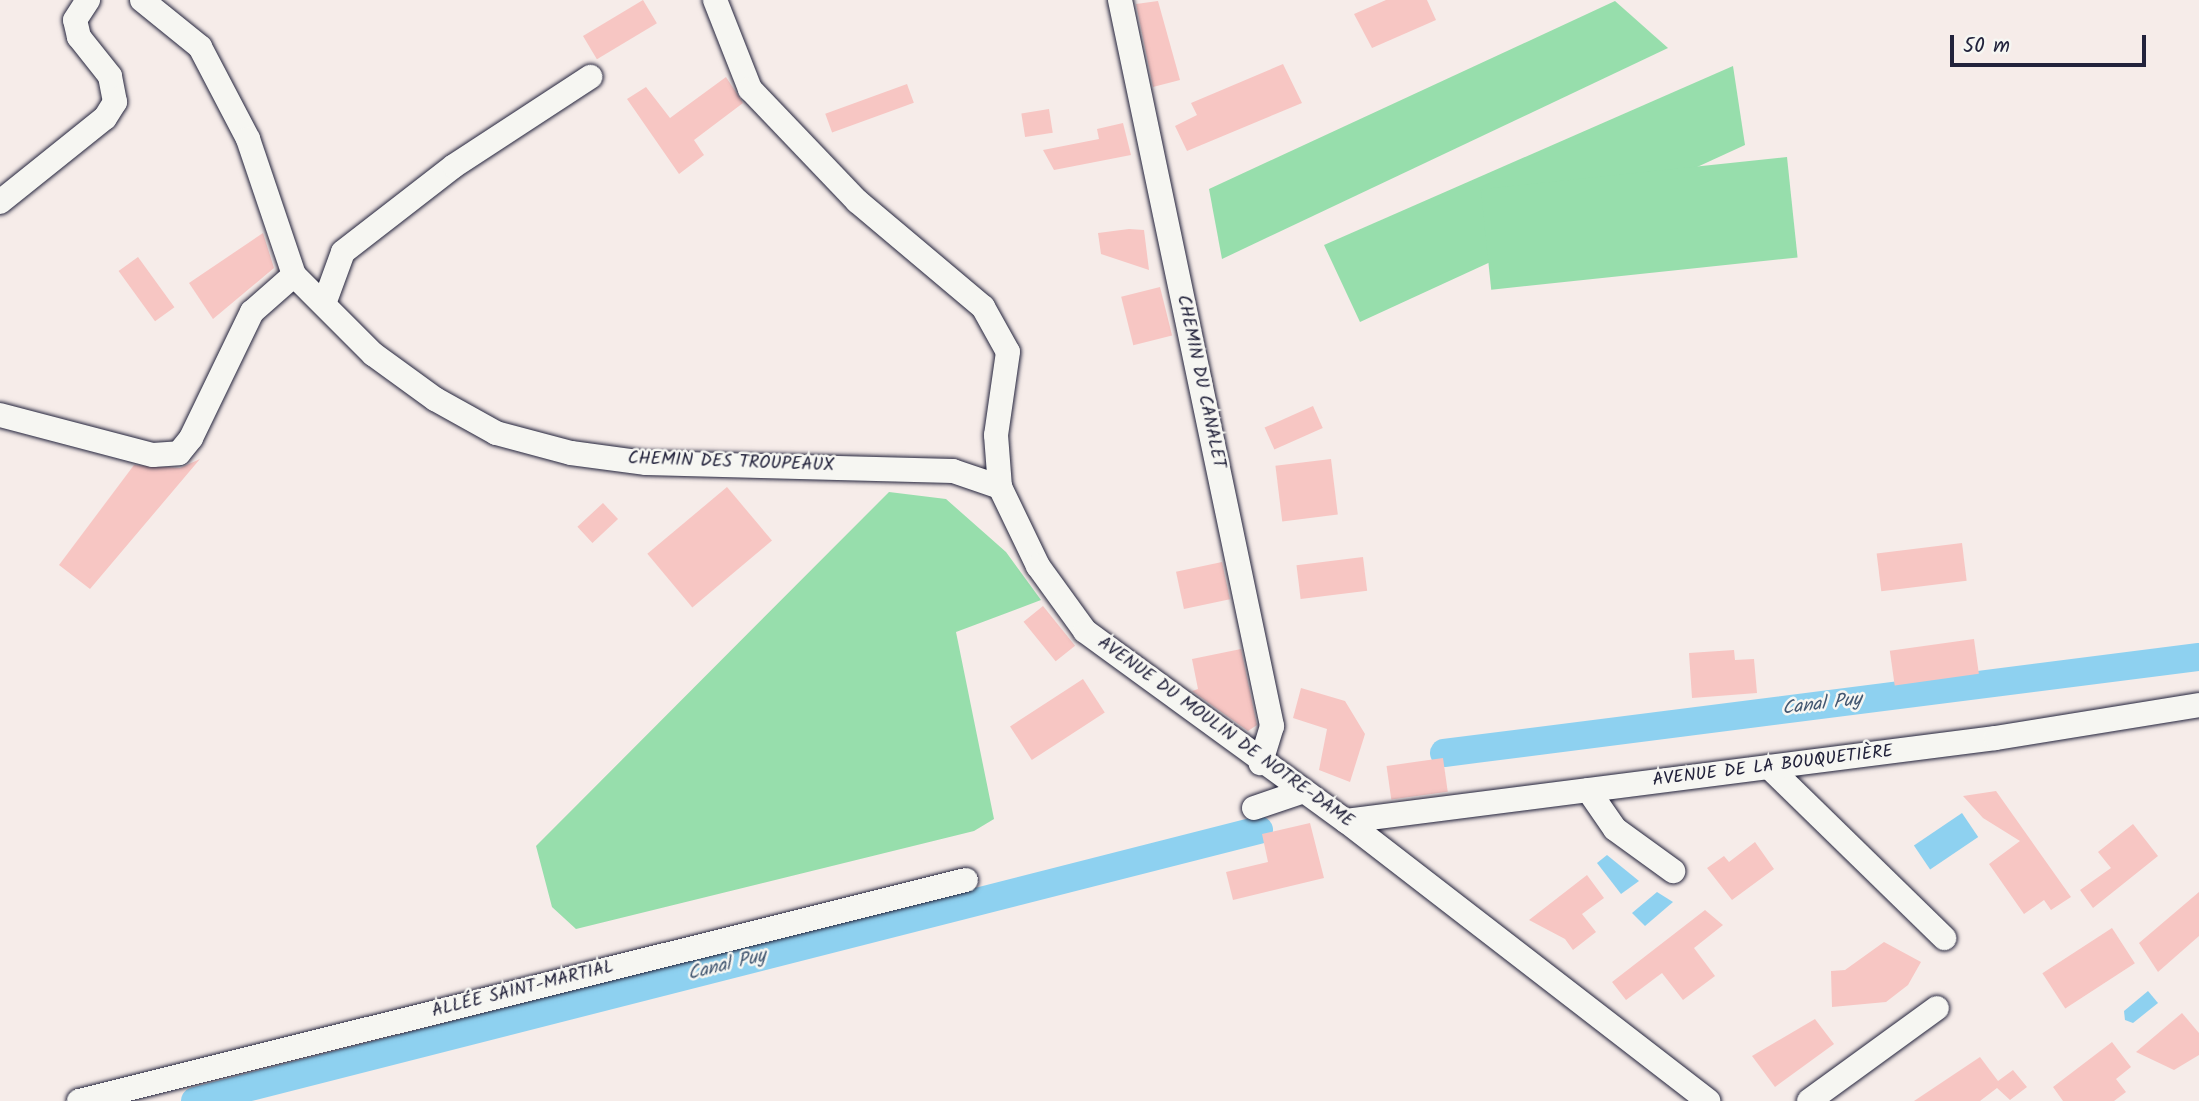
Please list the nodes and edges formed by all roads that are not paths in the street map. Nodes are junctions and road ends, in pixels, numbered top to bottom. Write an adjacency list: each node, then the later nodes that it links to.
1 (88, 0): 6 (street)
2 (142, 0): 7 (street, CHEMIN DES TROUPEAUX)
3 (715, 0): 10 (street, AVENUE DU MOULIN DE NOTRE-DAME)
4 (1120, 0): 12 (street, CHEMIN DU CANALET)
5 (590, 77): 8 (street)
6 (0, 202)
7 (294, 275): 8 (street, CHEMIN DES TROUPEAUX); 9 (street)
8 (324, 304): 10 (street, CHEMIN DES TROUPEAUX)
9 (0, 415)
10 (1000, 487): 12 (street, AVENUE DU MOULIN DE NOTRE-DAME)
11 (2199, 705): 13 (street, AVENUE DE LA BOUQUETIÈRE)
12 (1261, 763): 15 (street, AVENUE DU MOULIN DE NOTRE-DAME)
13 (1769, 767): 14 (street, AVENUE DE LA BOUQUETIÈRE); 20 (street)
14 (1588, 790): 17 (street, AVENUE DE LA BOUQUETIÈRE); 18 (street)
15 (1301, 792): 16 (street); 17 (street, AVENUE DU MOULIN DE NOTRE-DAME)
16 (1254, 808)
17 (1346, 821): 23 (street, AVENUE DU MOULIN DE NOTRE-DAME)
18 (1673, 871)
19 (966, 880): 22 (street, ALLÉE SAINT-MARTIAL)
20 (1944, 938)
21 (1937, 1008): 24 (street)
22 (79, 1101)
23 (1708, 1101)
24 (1809, 1101)

